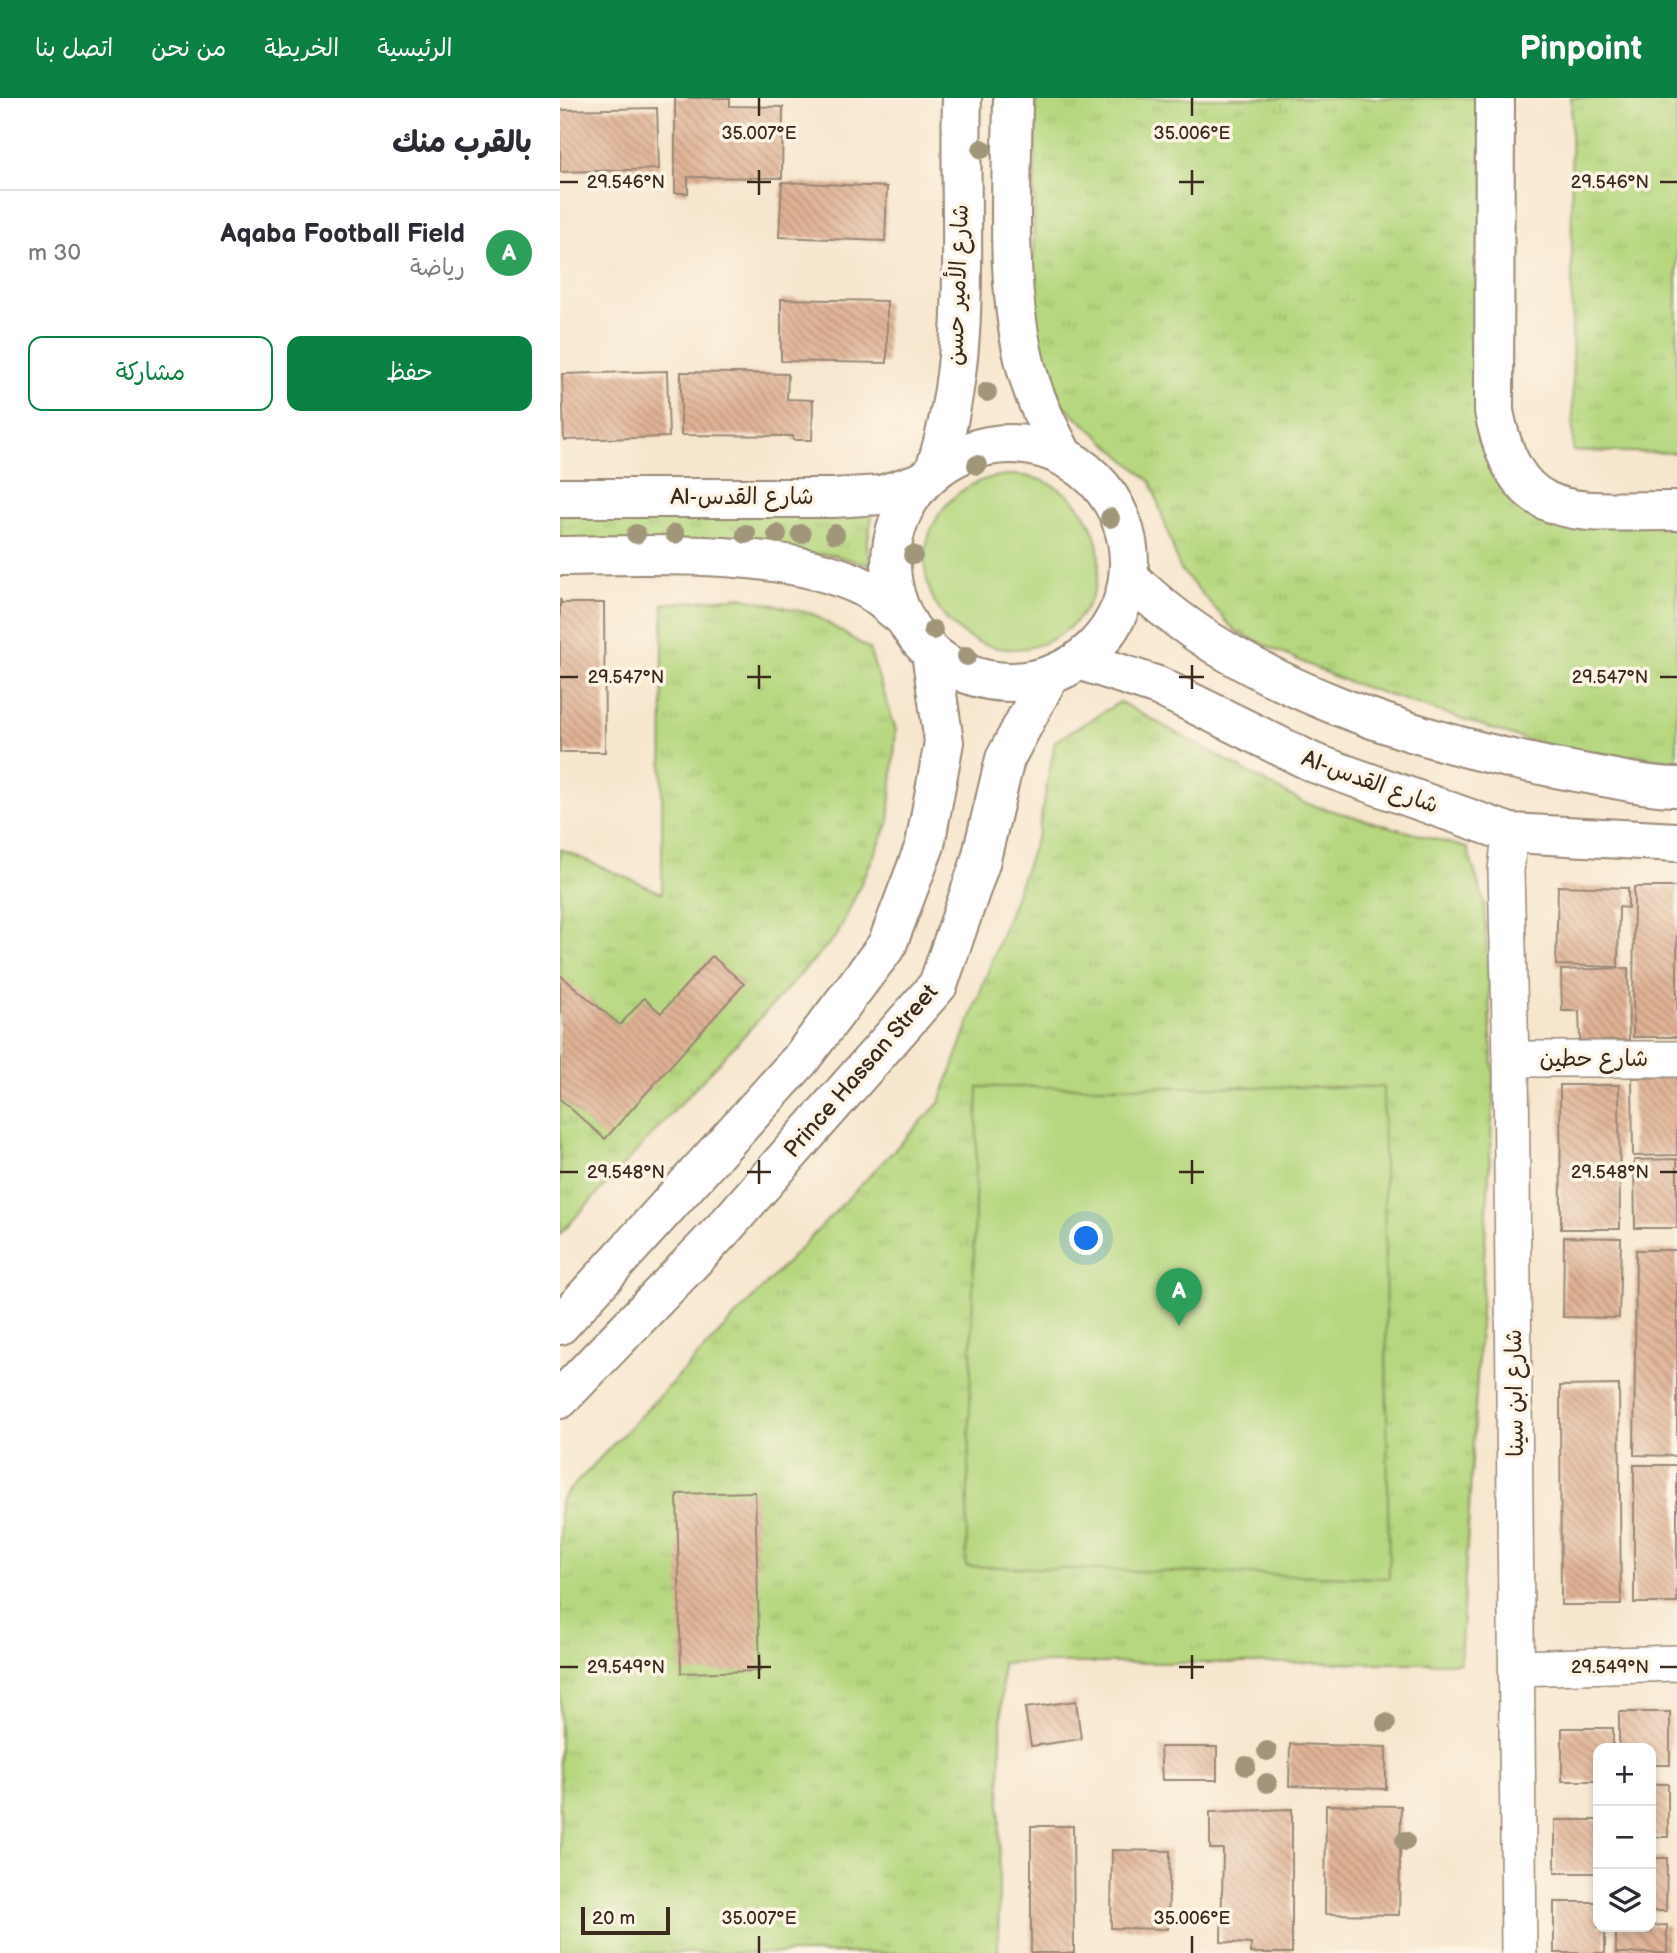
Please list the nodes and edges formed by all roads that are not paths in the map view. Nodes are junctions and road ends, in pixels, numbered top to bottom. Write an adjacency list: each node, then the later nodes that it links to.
1 (962, 98): 5 (main road, شارع الأمير حسن)
2 (1013, 98): 4 (main road)
3 (1495, 98): 7 (main road)
4 (1065, 457): 5 (main road); 9 (main road)
5 (928, 476): 6 (main road, Al-شارع القدس); 10 (main road)
6 (560, 498)
7 (1677, 511)
8 (560, 556): 10 (main road)
9 (1129, 577): 12 (main road); 13 (main road)
10 (902, 616): 11 (main road)
11 (931, 653): 12 (main road); 18 (main road)
12 (1064, 668): 14 (main road, Al-شارع القدس); 19 (main road, Prince Hassan Street)
13 (1677, 787)
14 (1510, 833): 15 (main road, Al-شارع القدس); 16 (street, شارع ابن سينا)
15 (1677, 842)
16 (1511, 1059): 17 (street, شارع حطين); 21 (street, شارع ابن سينا)
17 (1677, 1059)
18 (560, 1325)
19 (560, 1399)
20 (1677, 1663): 21 (street)
21 (1518, 1668): 22 (street, شارع ابن سينا)
22 (1519, 1953)

